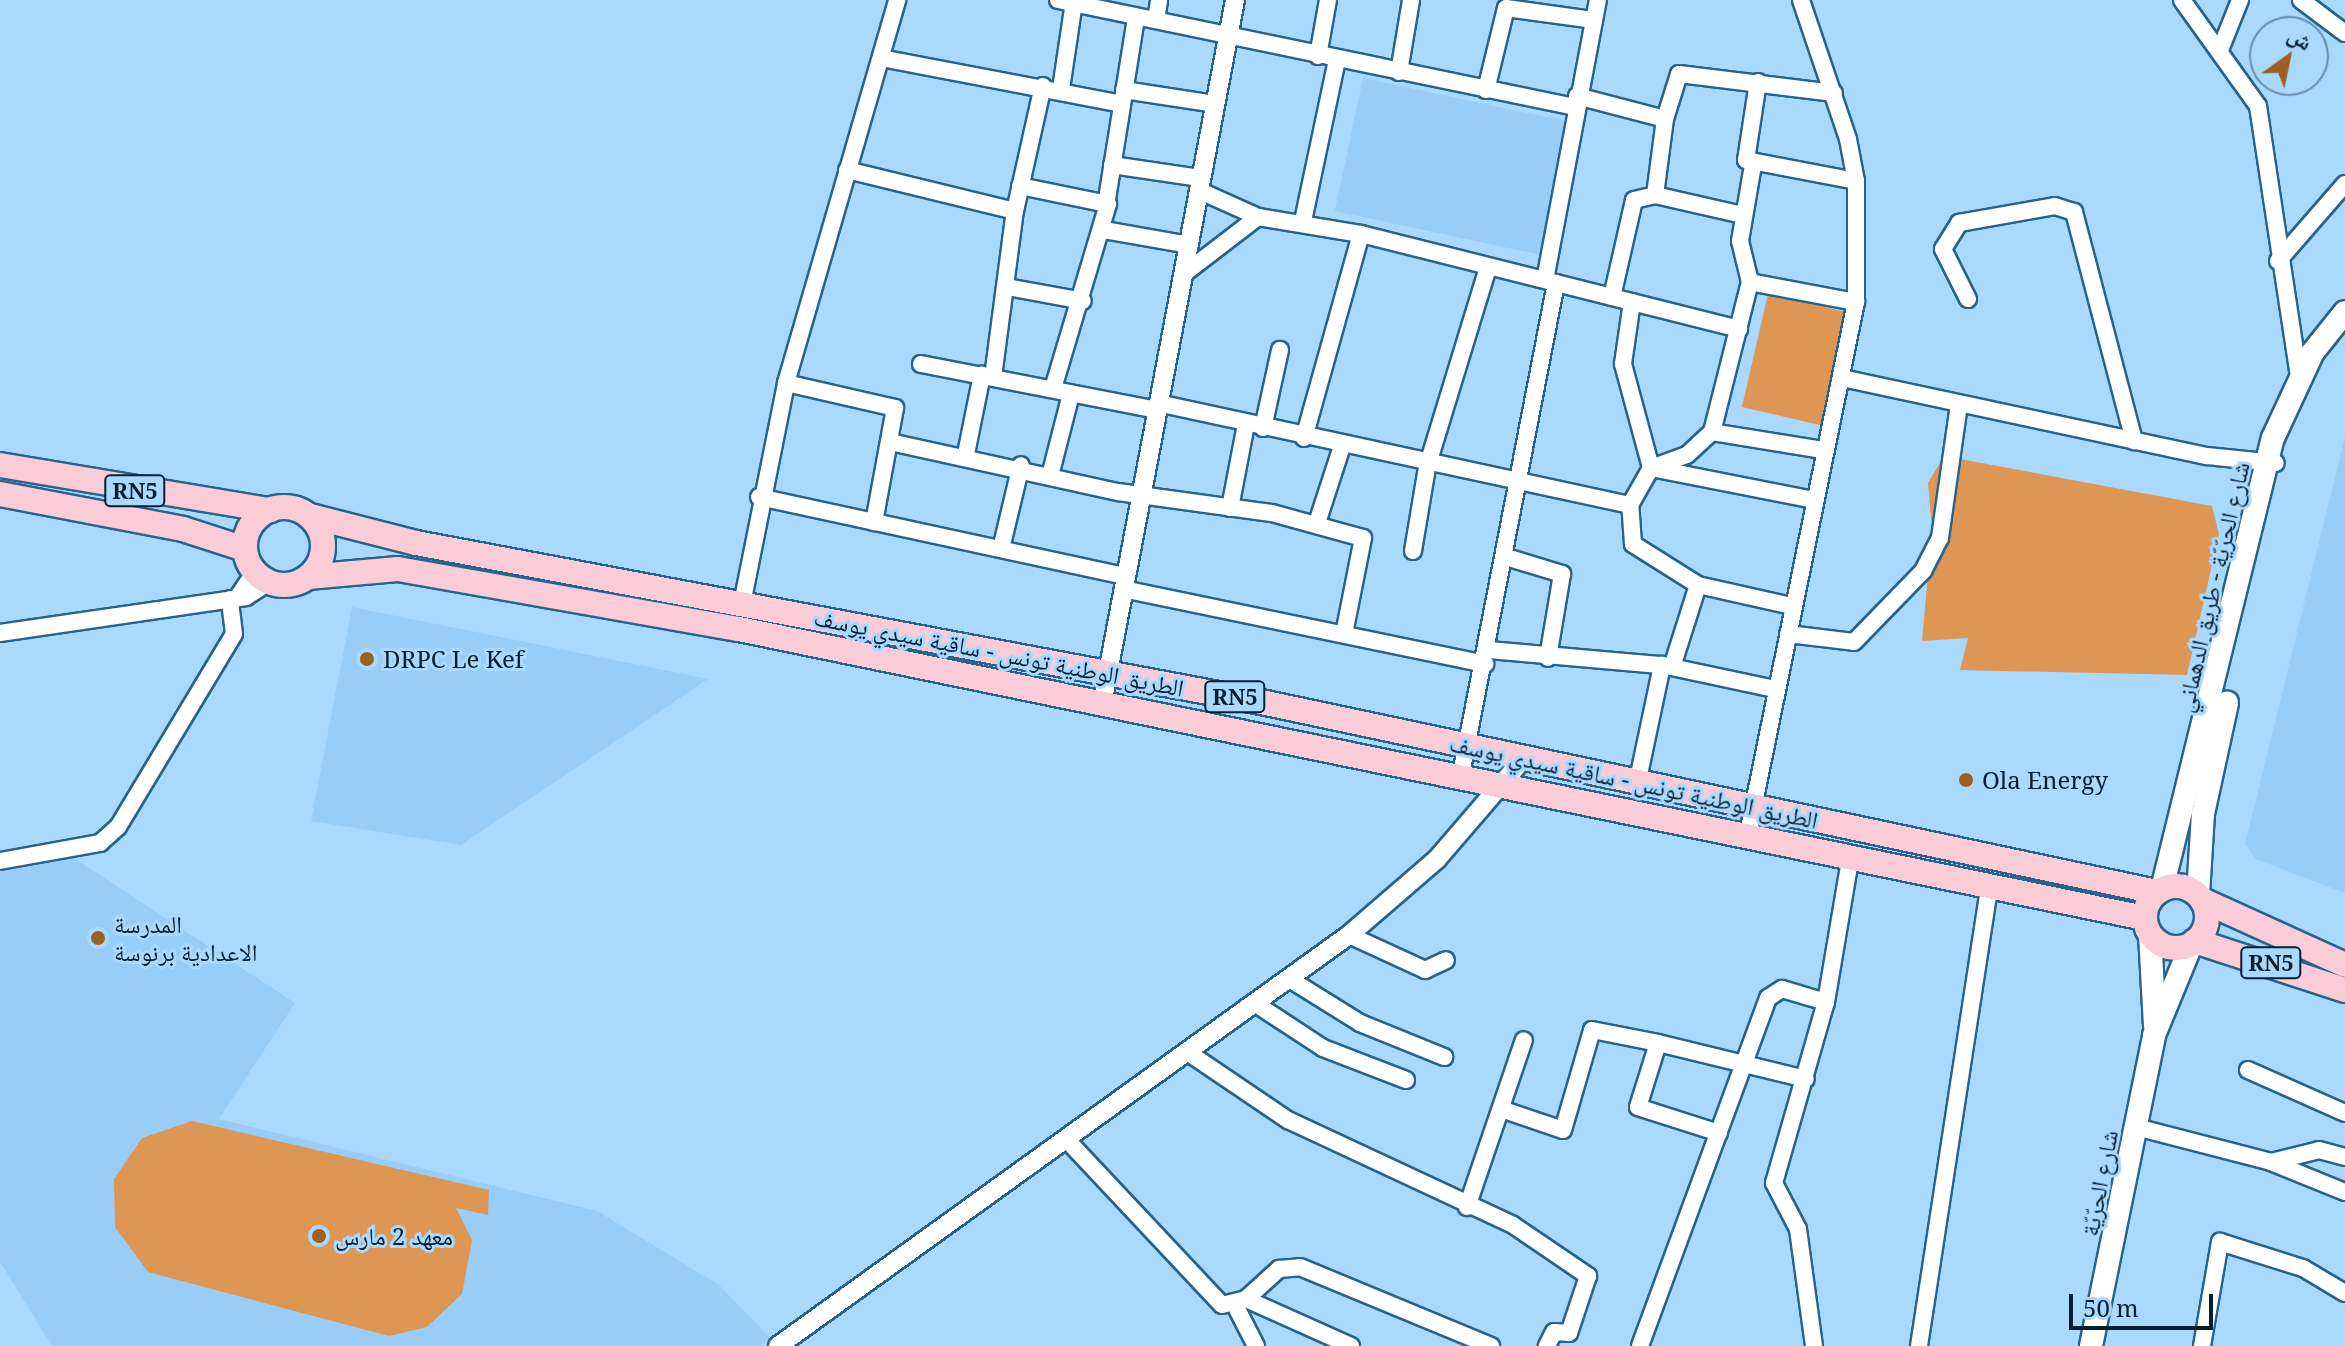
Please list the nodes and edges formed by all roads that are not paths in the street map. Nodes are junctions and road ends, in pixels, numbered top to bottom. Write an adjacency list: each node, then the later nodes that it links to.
1 (897, 0): 19 (street)
2 (1159, 0): 13 (street)
3 (1235, 0): 16 (street)
4 (1328, 0): 18 (street)
5 (1411, 0): 21 (street)
6 (1598, 0): 14 (street)
7 (1800, 0): 26 (street)
8 (2182, 0): 17 (street)
9 (2240, 0): 17 (street)
10 (2301, 0): 15 (street)
11 (1066, 4): 12 (street); 24 (street)
12 (1136, 17): 13 (street); 27 (street)
13 (1156, 20): 16 (street)
14 (1594, 20): 25 (street); 28 (street)
15 (2345, 33)
16 (1229, 35): 18 (street); 29 (street)
17 (2220, 50): 47 (street)
18 (1318, 56): 20 (street)
19 (881, 58): 23 (street); 33 (street)
20 (1337, 59): 21 (street); 43 (street)
21 (1399, 72): 25 (street)
22 (1758, 82): 26 (street); 30 (street); 32 (street)
23 (1043, 86): 24 (street); 37 (street)
24 (1061, 89): 27 (street)
25 (1486, 90): 28 (street)
26 (1834, 93): 34 (street)
27 (1123, 97): 29 (street); 31 (street)
28 (1576, 102): 30 (street); 50 (street)
29 (1216, 104): 35 (street)
30 (1665, 119): 38 (street)
31 (1112, 165): 35 (street); 39 (street)
32 (1753, 165): 34 (street); 41 (street)
33 (847, 170): 40 (street); 66 (street)
34 (1856, 181): 57 (street)
35 (1199, 184): 42 (street); 46 (street)
36 (2345, 184): 47 (street)
37 (1020, 186): 39 (street); 40 (street)
38 (1655, 195): 41 (street); 53 (street)
39 (1107, 199): 44 (street)
40 (1015, 211): 52 (street)
41 (1743, 215): 51 (street)
42 (1258, 217): 43 (street); 49 (street)
43 (1303, 221): 45 (street)
44 (1104, 230): 46 (street); 55 (street)
45 (1361, 234): 48 (street); 74 (street)
46 (1189, 245): 49 (street)
47 (2278, 261): 64 (street)
48 (1488, 267): 50 (street); 83 (street)
49 (1185, 273): 70 (street)
50 (1550, 282): 53 (street); 86 (street)
51 (1750, 282): 57 (street); 60 (street)
52 (1007, 287): 55 (street); 63 (street)
53 (1612, 297): 56 (street)
54 (1968, 299): 75 (street)
55 (1083, 301): 67 (street)
56 (1632, 302): 60 (street); 84 (street)
57 (1856, 302): 65 (street)
58 (2345, 312): 64 (main road, شارع الحرّيّة - طريق الدهماني)
59 (2345, 327): 80 (main road, شارع الحرّيّة - طريق الدهماني)
60 (1739, 329): 73 (street)
61 (1280, 350): 72 (street)
62 (921, 364): 63 (street)
63 (987, 376): 67 (street); 79 (street)
64 (2299, 377): 80 (main road, شارع الحرّيّة - طريق الدهماني)
65 (1842, 378): 69 (street); 78 (street)
66 (786, 383): 76 (street); 89 (street)
67 (1053, 389): 68 (street)
68 (1071, 394): 70 (street); 85 (street)
69 (1959, 404): 75 (street); 109 (street)
70 (1158, 407): 71 (street); 88 (street)
71 (1246, 424): 72 (street); 92 (street)
72 (1263, 428): 74 (street)
73 (1712, 432): 78 (street); 84 (street)
74 (1304, 438): 77 (street)
75 (2134, 441): 80 (street)
76 (890, 442): 79 (street); 95 (street)
77 (1342, 446): 83 (street); 96 (street)
78 (1823, 450): 90 (street)
79 (966, 454): 82 (street)
80 (2272, 463): 126 (main road, شارع الحرّيّة - طريق الدهماني); 127 (main road, شارع الحرّيّة - طريق الدهماني)
81 (0, 465): 93 (main road, RN5)
82 (1021, 465): 85 (street); 97 (street)
83 (1427, 467): 86 (street); 98 (street)
84 (1651, 468): 90 (street); 91 (street)
85 (1051, 472): 88 (street)
86 (1514, 484): 91 (street); 99 (street)
87 (0, 494): 100 (main road, RN5)
88 (1141, 494): 92 (street); 102 (street)
89 (759, 497): 95 (street); 105 (street)
90 (1814, 500): 106 (street)
91 (1630, 505): 103 (street)
92 (1230, 508): 96 (street)
93 (270, 510): 94 (main road, RN5); 100 (main road)
94 (310, 516): 101 (main road); 105 (main road, الطريق الوطنية تونس - ساقية سيدي يوسف / RN5)
95 (874, 522): 97 (street)
96 (1317, 523): 108 (street)
97 (1001, 549): 102 (street)
98 (1413, 551)
99 (1506, 557): 110 (street); 111 (street)
100 (256, 567): 101 (main road, RN5); 104 (street)
101 (308, 577): 115 (main road, الطريق الوطنية تونس - ساقية سيدي يوسف / RN5)
102 (1124, 582): 108 (street); 113 (street)
103 (1698, 585): 106 (street); 112 (street)
104 (234, 599): 107 (street); 124 (street)
105 (742, 604): 113 (main road, الطريق الوطنية تونس - ساقية سيدي يوسف / RN5)
106 (1792, 606): 109 (street)
107 (0, 633)
108 (1344, 634): 110 (street)
109 (1788, 634): 114 (street)
110 (1487, 657): 111 (street); 116 (street)
111 (1548, 658): 112 (street)
112 (1667, 666): 114 (street); 119 (street)
113 (1108, 672): 115 (street); 116 (main road, الطريق الوطنية تونس - ساقية سيدي يوسف / RN5)
114 (1775, 689): 121 (street)
115 (1102, 704): 118 (main road, الطريق الوطنية تونس - ساقية سيدي يوسف / RN5)
116 (1469, 747): 117 (main road, الطريق الوطنية تونس - ساقية سيدي يوسف / RN5); 118 (street)
117 (1524, 758): 119 (main road, الطريق الوطنية تونس - ساقية سيدي يوسف / RN5); 120 (street)
118 (1461, 774): 120 (main road, الطريق الوطنية تونس - ساقية سيدي يوسف / RN5)
119 (1637, 784): 121 (main road, الطريق الوطنية تونس - ساقية سيدي يوسف / RN5)
120 (1503, 786): 122 (main road, الطريق الوطنية تونس - ساقية سيدي يوسف / RN5); 129 (street)
121 (1752, 807): 122 (street); 126 (main road, الطريق الوطنية تونس - ساقية سيدي يوسف / RN5)
122 (1747, 838): 123 (main road, الطريق الوطنية تونس - ساقية سيدي يوسف / RN5)
123 (1850, 860): 125 (main road, الطريق الوطنية تونس - ساقية سيدي يوسف / RN5); 135 (street)
124 (0, 861)
125 (1989, 887): 128 (main road, الطريق الوطنية تونس - ساقية سيدي يوسف / RN5); 164 (street)
126 (2160, 890): 127 (main road); 128 (main road)
127 (2200, 898): 130 (main road); 132 (main road, RN5)
128 (2147, 926): 130 (main road); 137 (main road, شارع الحرّيّة)
129 (1349, 935): 131 (street); 133 (street)
130 (2194, 942): 134 (main road, RN5); 137 (main road, شارع الحرّيّة)
131 (1446, 960)
132 (2345, 965)
133 (1291, 980): 136 (street); 141 (street)
134 (2345, 990)
135 (1826, 1002): 142 (street); 144 (street)
136 (1256, 1004): 140 (street); 145 (street)
137 (2155, 1031): 148 (main road, شارع الحرّيّة)
138 (1524, 1040): 146 (street)
139 (1658, 1043): 142 (street); 146 (street); 149 (street)
140 (1189, 1053): 150 (street); 154 (street)
141 (1444, 1057)
142 (1744, 1064): 144 (street); 149 (street)
143 (2248, 1070): 147 (street)
144 (1806, 1079): 163 (street)
145 (1406, 1080)
146 (1501, 1109): 154 (street)
147 (2345, 1113)
148 (2136, 1127): 152 (street); 165 (main road, شارع الحرّيّة)
149 (1719, 1133): 162 (street)
150 (1067, 1140): 156 (street); 157 (street)
151 (2345, 1157): 152 (street)
152 (2271, 1162): 153 (street)
153 (2345, 1192)
154 (1467, 1207): 161 (street)
155 (2345, 1293): 166 (street)
156 (1240, 1302): 158 (street); 159 (street); 160 (street)
157 (778, 1346)
158 (1256, 1346)
159 (1351, 1346)
160 (1491, 1346)
161 (1547, 1346)
162 (1640, 1346)
163 (1814, 1346)
164 (1919, 1346)
165 (2091, 1346)
166 (2202, 1346)

